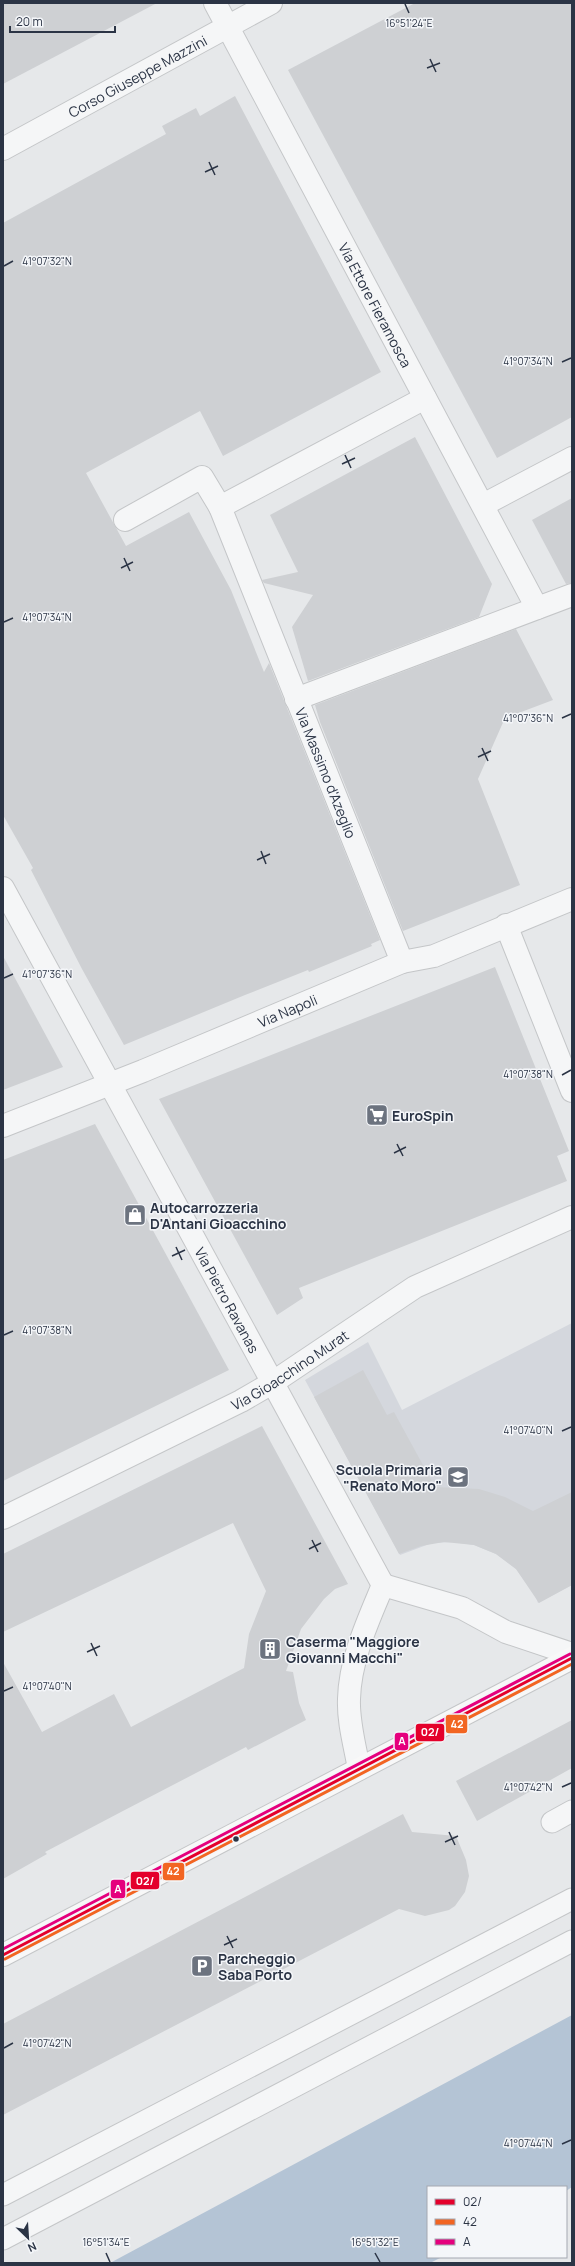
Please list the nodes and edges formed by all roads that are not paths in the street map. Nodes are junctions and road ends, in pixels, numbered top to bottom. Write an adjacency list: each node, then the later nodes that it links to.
1 (215, 3): 3 (street, Via Ettore Fieramosca)
2 (271, 3): 3 (street, Corso Giuseppe Mazzini)
3 (228, 27): 4 (street, Corso Giuseppe Mazzini); 5 (street, Via Ettore Fieramosca)
4 (3, 149)
5 (426, 398): 7 (street, Via Ettore Fieramosca); 8 (street)
6 (572, 458): 7 (street)
7 (483, 506): 11 (street, Via Ettore Fieramosca)
8 (220, 507): 9 (street, Via Massimo d'Azeglio); 12 (street, Via Massimo d'Azeglio)
9 (125, 520)
10 (572, 595): 11 (street)
11 (537, 608): 12 (street)
12 (296, 699): 16 (street, Via Massimo d'Azeglio)
13 (3, 888): 17 (street, Via Pietro Ravanas)
14 (572, 899): 15 (street, Via Napoli)
15 (506, 925): 16 (street, Via Napoli); 18 (street)
16 (402, 962): 17 (street, Via Napoli)
17 (109, 1084): 19 (street, Via Napoli); 21 (street, Via Pietro Ravanas)
18 (572, 1091)
19 (3, 1126)
20 (572, 1217): 21 (street, Via Gioacchino Murat)
21 (272, 1383): 22 (street, Via Gioacchino Murat); 23 (street, Via Pietro Ravanas)
22 (3, 1518)
23 (383, 1585): 24 (street); 26 (street)
24 (572, 1654)
25 (572, 1658): 26 (main road)
26 (360, 1769): 31 (main road)
27 (572, 1811): 28 (lane)
28 (552, 1822)
29 (572, 1899): 32 (lane)
30 (572, 1941): 33 (lane)
31 (3, 1954)
32 (3, 2195)
33 (3, 2239)

